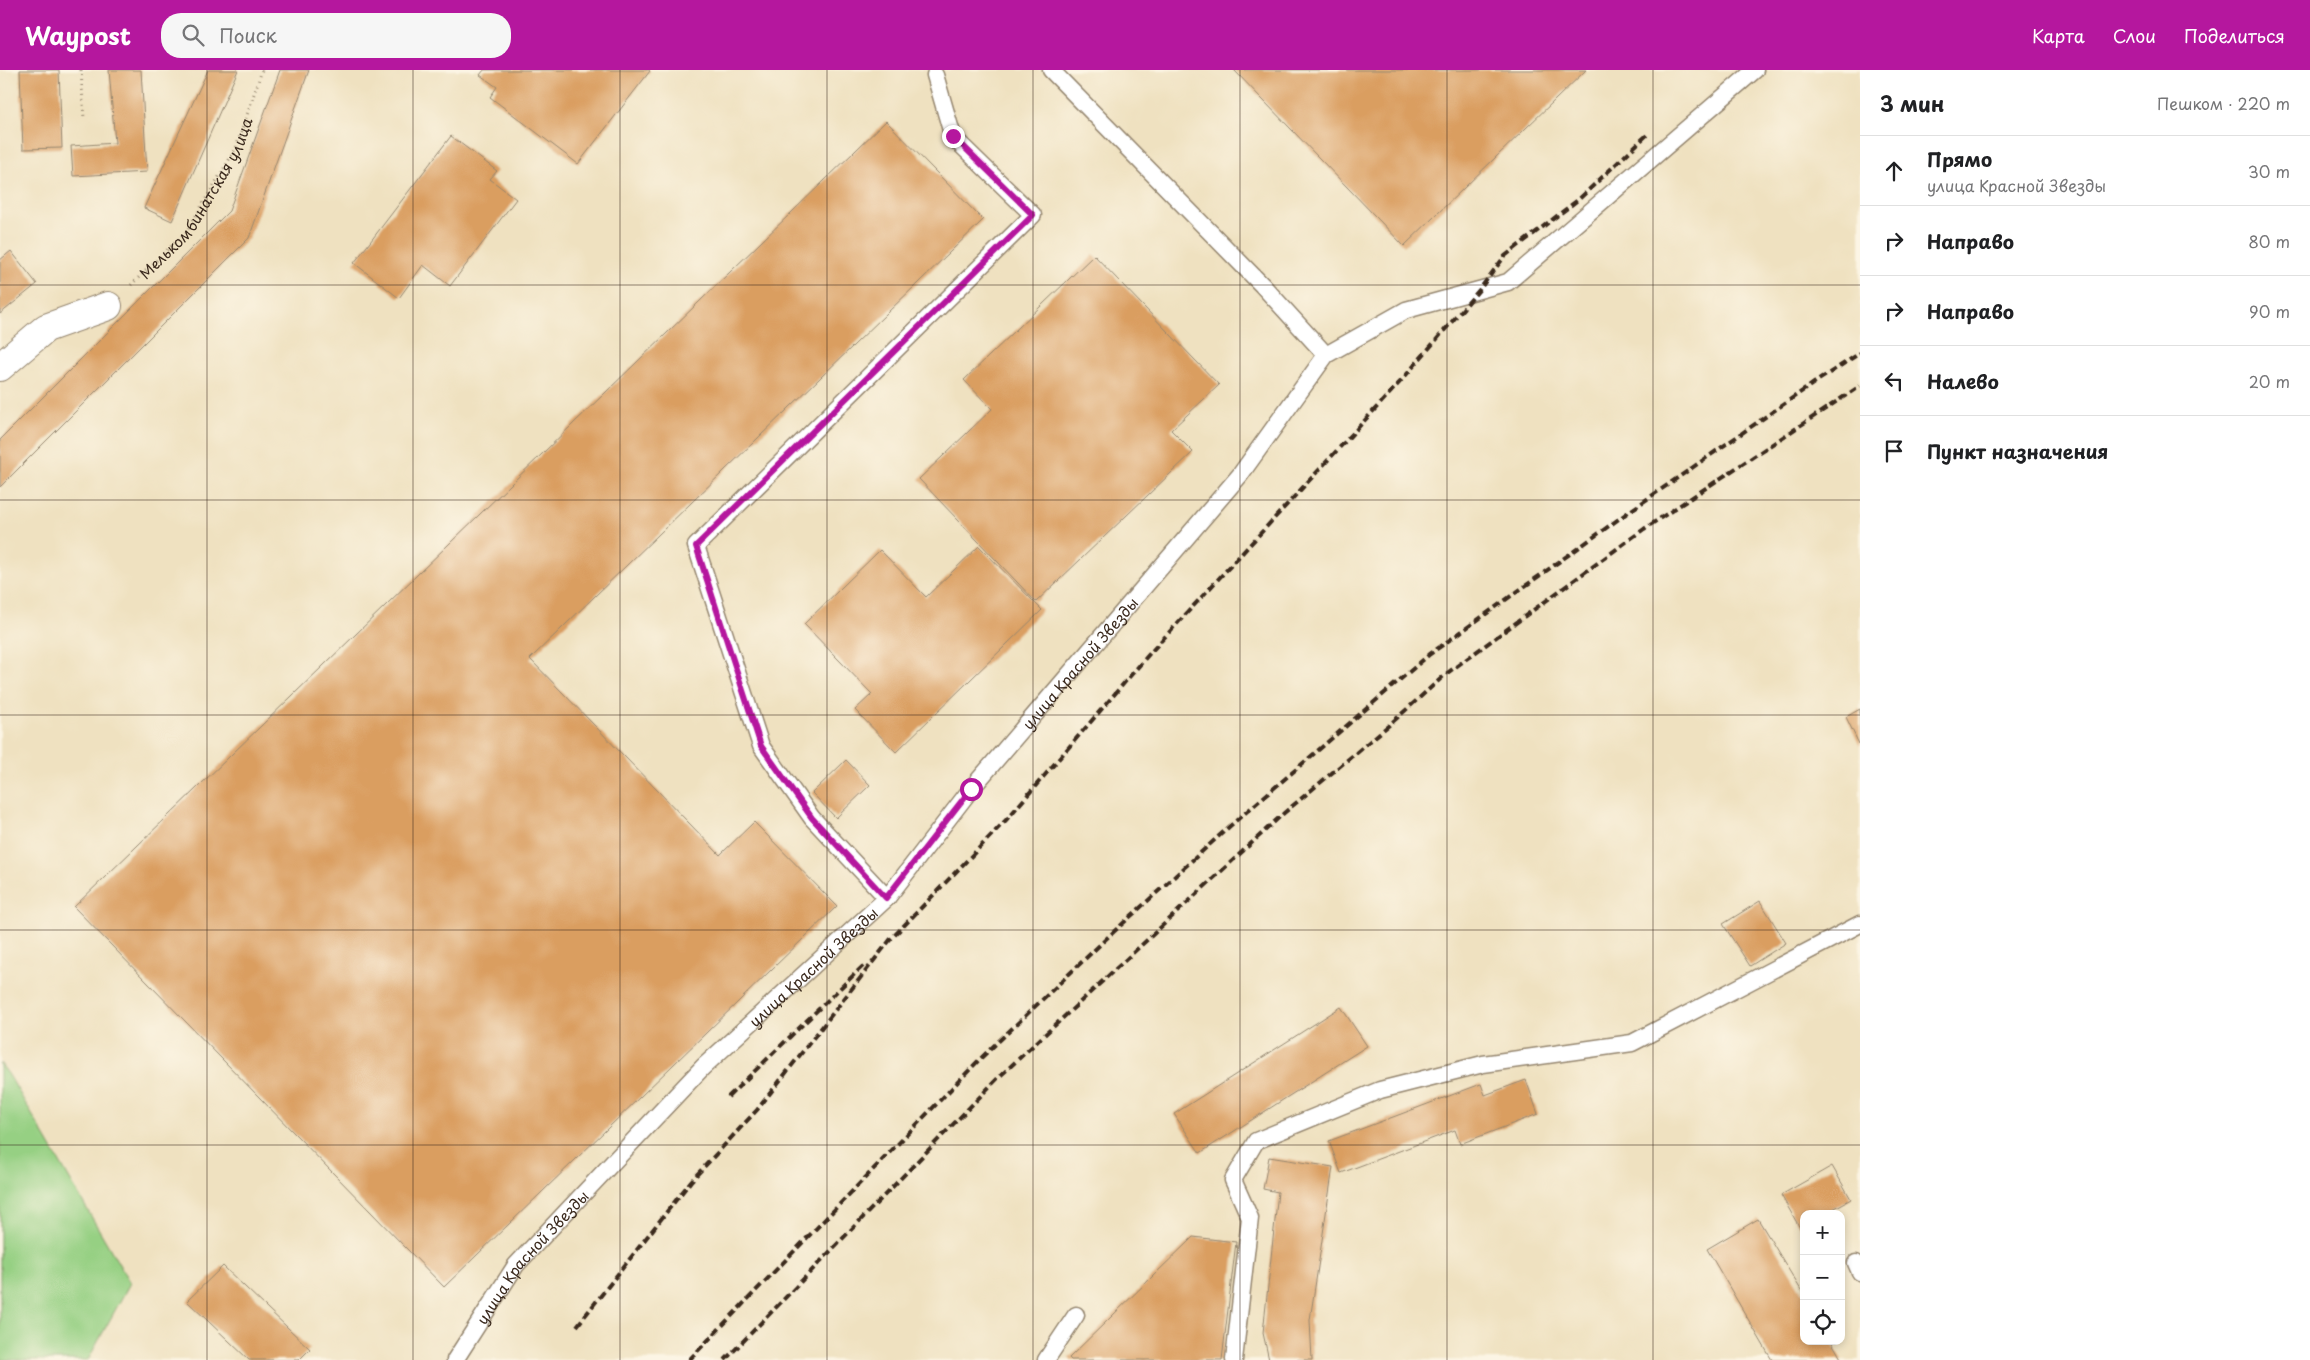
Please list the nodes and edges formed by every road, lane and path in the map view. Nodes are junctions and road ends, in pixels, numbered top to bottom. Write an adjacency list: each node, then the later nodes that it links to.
1 (81, 70): 6 (path)
2 (262, 70): 7 (path, Мелькомбинатская улица)
3 (1051, 70): 8 (lane)
4 (1756, 70): 8 (lane)
5 (935, 75): 10 (lane)
6 (84, 119)
7 (108, 306): 9 (street)
8 (1326, 355): 10 (lane, улица Красной Звезды)
9 (0, 367)
10 (886, 898): 13 (lane, улица Красной Звезды)
11 (1860, 924): 15 (lane)
12 (1076, 1315): 14 (lane)
13 (455, 1360)
14 (1046, 1360)
15 (1234, 1360)

